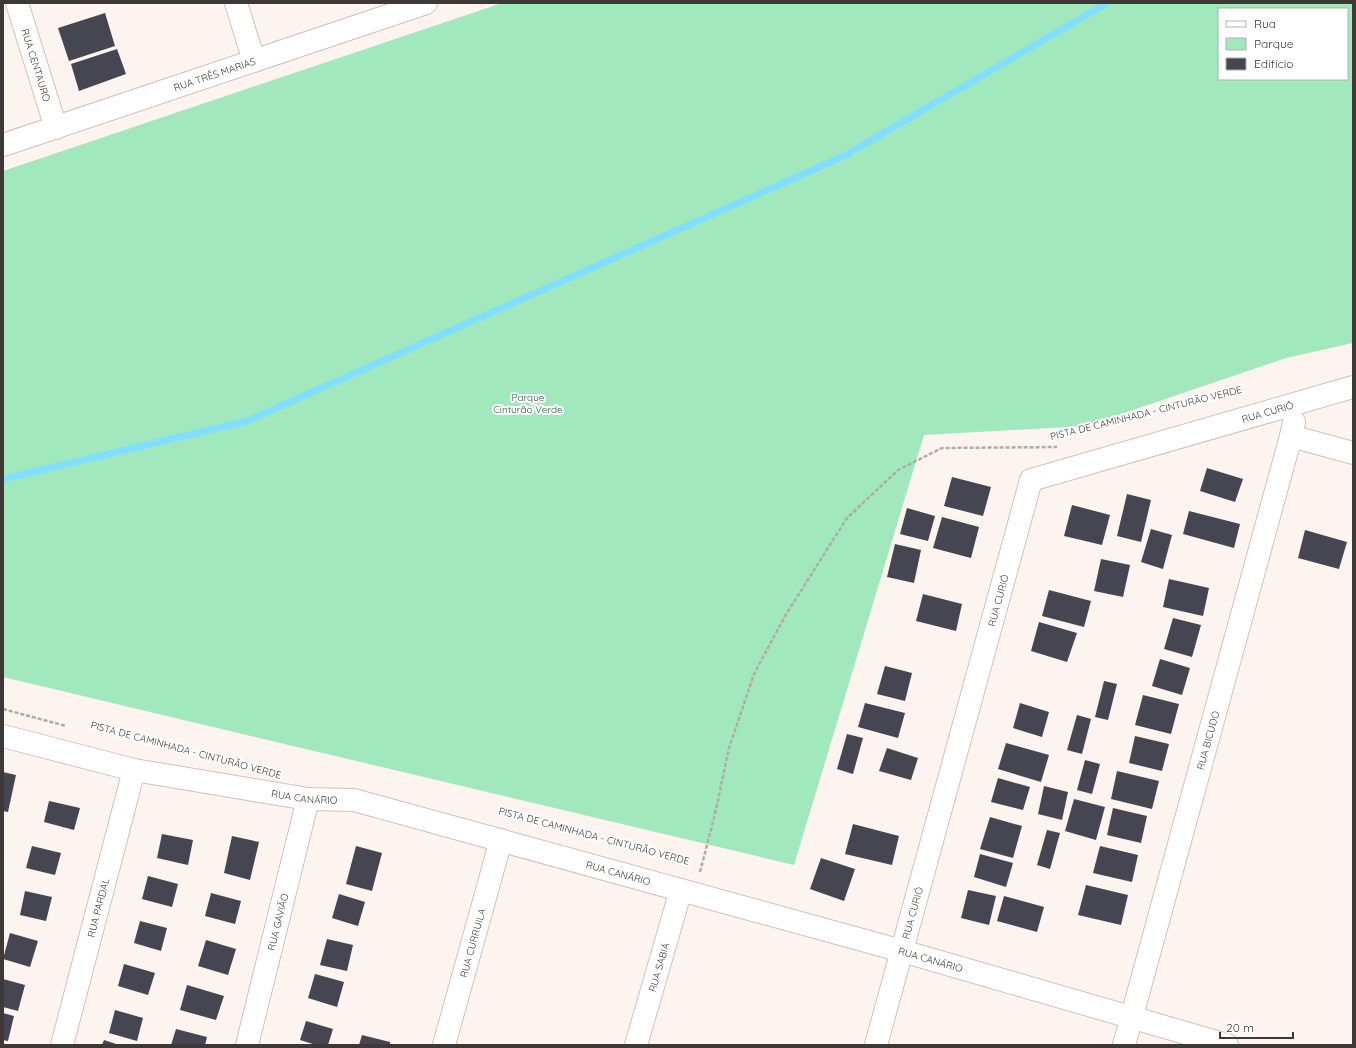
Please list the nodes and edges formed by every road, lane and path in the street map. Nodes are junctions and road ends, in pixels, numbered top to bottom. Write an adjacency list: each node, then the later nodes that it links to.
1 (17, 3): 5 (street, RUA CENTAURO)
2 (236, 3): 4 (street)
3 (426, 3): 4 (street, RUA TRÊS MARIAS)
4 (254, 61): 5 (street, RUA TRÊS MARIAS)
5 (56, 128): 6 (street, RUA TRÊS MARIAS)
6 (3, 146)
7 (1353, 387): 8 (street, RUA CURIÓ)
8 (1299, 404): 9 (street, RUA BICUDO); 20 (street, RUA CURIÓ)
9 (1291, 436): 11 (street); 21 (street, RUA BICUDO)
10 (1057, 447): 18 (path, PISTA DE CAMINHADA - CINTURÃO VERDE)
11 (1353, 453)
12 (3, 708): 13 (path)
13 (72, 728)
14 (3, 736): 15 (street, RUA CANÁRIO)
15 (134, 770): 16 (street, RUA CANÁRIO); 22 (street, RUA PARDAL)
16 (308, 799): 17 (street, RUA CANÁRIO); 23 (street, RUA GAVIÃO)
17 (501, 840): 19 (street, RUA CANÁRIO); 24 (street, RUA CURRUILA)
18 (700, 872)
19 (681, 890): 20 (street, RUA CANÁRIO); 25 (street, RUA SABIÁ)
20 (902, 951): 21 (street, RUA CANÁRIO); 26 (street, RUA CURIÓ)
21 (1132, 1017): 27 (street, RUA BICUDO); 28 (street, RUA CANÁRIO)
22 (62, 1045)
23 (247, 1045)
24 (444, 1045)
25 (636, 1045)
26 (876, 1045)
27 (1124, 1045)
28 (1227, 1045)

